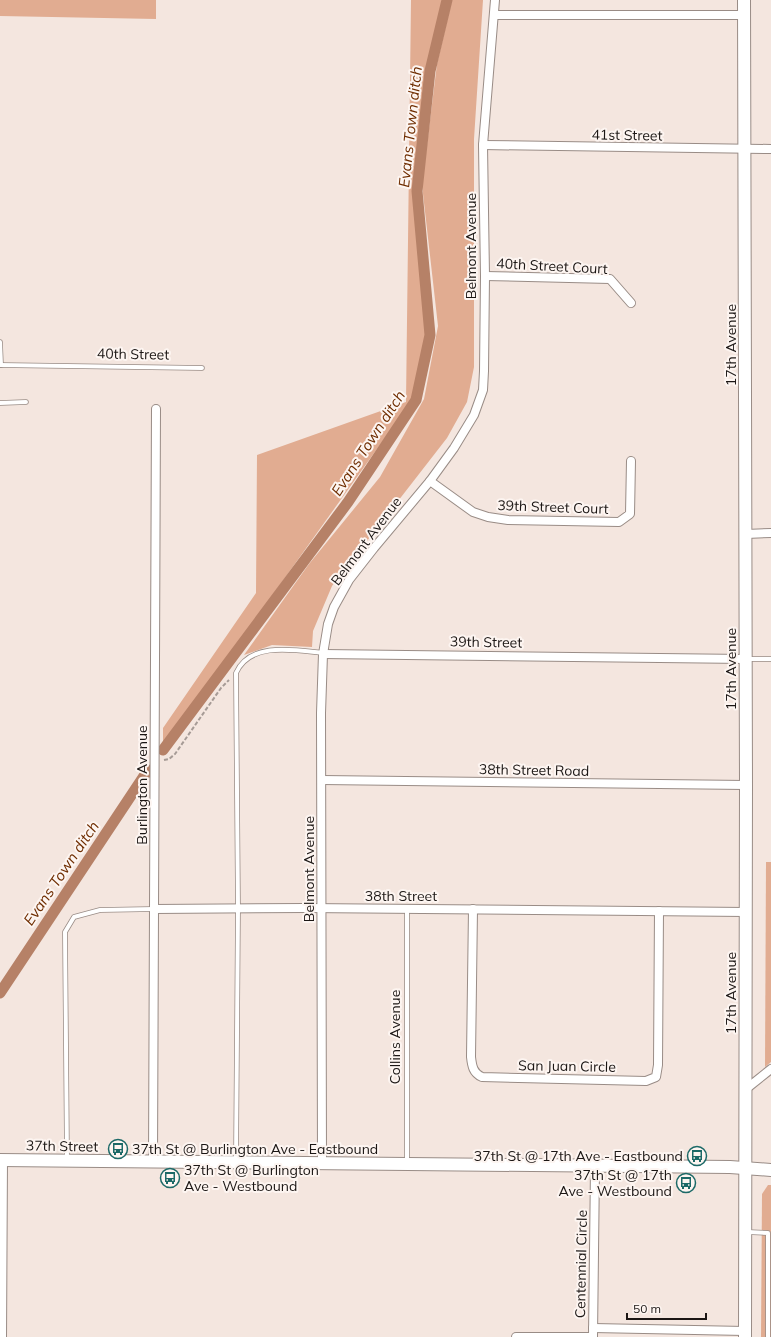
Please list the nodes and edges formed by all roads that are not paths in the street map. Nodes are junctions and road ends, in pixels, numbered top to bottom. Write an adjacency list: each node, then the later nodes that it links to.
1 (495, 0): 3 (street, Belmont Avenue)
2 (744, 0): 4 (main road, 17th Avenue)
3 (494, 15): 4 (street); 5 (street, Belmont Avenue)
4 (744, 15): 6 (main road, 17th Avenue)
5 (483, 145): 6 (street, 41st Street); 8 (street, Belmont Avenue)
6 (745, 148): 7 (street, 41st Street); 19 (main road, 17th Avenue)
7 (771, 149)
8 (485, 276): 9 (street, 40th Street Court); 17 (street, Belmont Avenue)
9 (631, 303)
10 (0, 342): 11 (lane)
11 (0, 365): 12 (lane, 40th Street)
12 (202, 368)
13 (0, 402): 14 (lane)
14 (26, 402)
15 (156, 409): 27 (street, Burlington Avenue)
16 (631, 461): 17 (street, 39th Street Court)
17 (430, 481): 20 (street, Belmont Avenue)
18 (771, 533): 19 (street)
19 (746, 534): 21 (main road, 17th Avenue)
20 (323, 654): 21 (street, 39th Street); 23 (street, Belmont Avenue); 25 (lane, 39th Street)
21 (746, 659): 22 (lane); 24 (main road, 17th Avenue)
22 (771, 659)
23 (322, 780): 24 (street, 38th Street Road); 26 (street, Belmont Avenue)
24 (746, 785): 31 (main road, 17th Avenue)
25 (238, 908): 26 (street, 38th Street); 27 (street, 38th Street); 37 (lane)
26 (322, 908): 28 (street, 38th Street); 38 (street, Belmont Avenue)
27 (154, 909): 35 (lane, 38th Street); 36 (street, Burlington Avenue)
28 (407, 909): 29 (street, 38th Street); 39 (lane, Collins Avenue)
29 (473, 909): 30 (street, 38th Street); 30 (street, San Juan Circle)
30 (659, 911): 31 (street, 38th Street)
31 (746, 912): 33 (main road, 17th Avenue)
32 (771, 1069): 33 (street)
33 (746, 1090): 41 (main road, 17th Avenue)
34 (2, 1160): 35 (main road, 37th Street); 46 (street)
35 (67, 1162): 36 (main road, 37th Street)
36 (153, 1162): 37 (main road, 37th Street)
37 (236, 1163): 38 (main road, 37th Street)
38 (322, 1164): 39 (main road, 37th Street)
39 (407, 1164): 40 (main road, 37th Street)
40 (595, 1168): 41 (main road, 37th Street); 44 (street, Centennial Circle)
41 (745, 1168): 42 (main road, 37th Street); 43 (main road, 17th Avenue)
42 (771, 1170)
43 (745, 1232): 45 (main road, 17th Avenue); 48 (lane)
44 (593, 1334): 45 (street); 47 (street, Centennial Circle)
45 (745, 1334)
46 (2, 1337)
47 (516, 1337)
48 (768, 1337)

